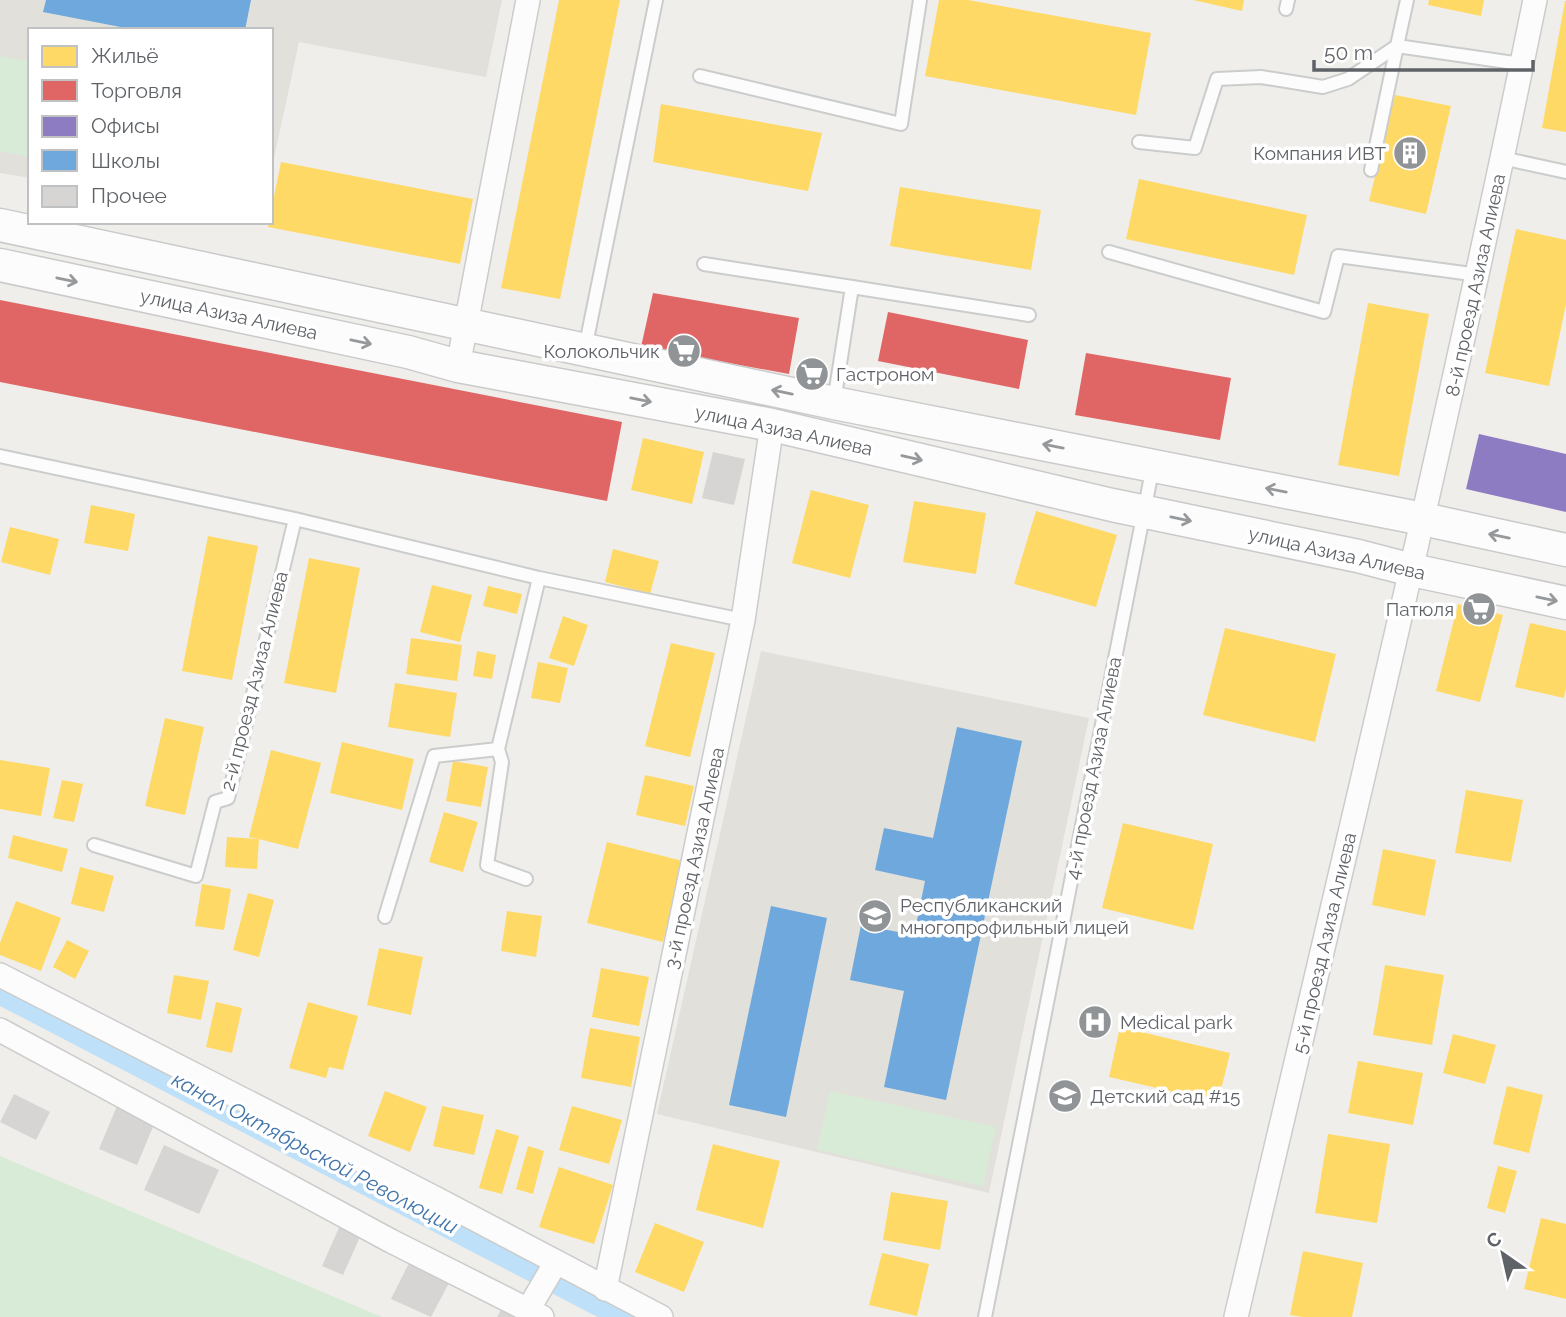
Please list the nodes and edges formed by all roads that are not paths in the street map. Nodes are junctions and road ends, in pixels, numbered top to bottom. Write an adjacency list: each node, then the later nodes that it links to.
1 (528, 0): 20 (street)
2 (656, 0): 21 (lane)
3 (919, 0): 8 (lane)
4 (1407, 0): 6 (lane)
5 (1535, 0): 7 (street, 8-й проезд Азиза Алиева)
6 (1397, 46): 7 (lane); 9 (lane); 11 (lane)
7 (1521, 64): 10 (street, 8-й проезд Азиза Алиева)
8 (700, 76)
9 (1139, 142)
10 (1503, 158): 12 (lane); 17 (street, 8-й проезд Азиза Алиева)
11 (1371, 170)
12 (1566, 172)
13 (0, 225): 20 (main road, улица Азиза Алиева)
14 (1109, 252): 17 (lane)
15 (704, 264): 18 (lane)
16 (0, 265): 22 (main road, улица Азиза Алиева, one-way to 22)
17 (1479, 275): 29 (street, 8-й проезд Азиза Алиева)
18 (852, 287): 19 (lane); 23 (lane)
19 (1029, 316)
20 (466, 326): 21 (main road, улица Азиза Алиева); 22 (street)
21 (585, 350): 23 (main road, улица Азиза Алиева, one-way to 21)
22 (458, 366): 24 (main road, улица Азиза Алиева, one-way to 24)
23 (834, 403): 26 (main road, улица Азиза Алиева, one-way to 23)
24 (772, 425): 27 (main road, улица Азиза Алиева, one-way to 27); 34 (street, 3-й проезд Азиза Алиева)
25 (0, 456): 28 (lane)
26 (1153, 466): 27 (lane, 4-й проезд Азиза Алиева); 29 (main road, улица Азиза Алиева, one-way to 26)
27 (1143, 511): 31 (main road, улица Азиза Алиева, one-way to 31); 45 (lane, 4-й проезд Азиза Алиева)
28 (295, 519): 32 (lane); 36 (lane, 2-й проезд Азиза Алиева)
29 (1423, 519): 30 (main road, улица Азиза Алиева, one-way to 29); 31 (street, 8-й проезд Азиза Алиева)
30 (1566, 550)
31 (1412, 570): 33 (main road, улица Азиза Алиева, one-way to 33); 46 (street, 5-й проезд Азиза Алиева)
32 (539, 578): 34 (lane); 35 (lane)
33 (1566, 603)
34 (743, 620): 42 (street, 3-й проезд Азиза Алиева)
35 (498, 750): 37 (lane); 38 (lane)
36 (94, 845)
37 (526, 879)
38 (385, 917)
39 (0, 975): 41 (street)
40 (0, 1030): 43 (street)
41 (556, 1262): 42 (street); 43 (street)
42 (605, 1289): 44 (street)
43 (535, 1314)
44 (661, 1317)
45 (985, 1317)
46 (1236, 1317)

